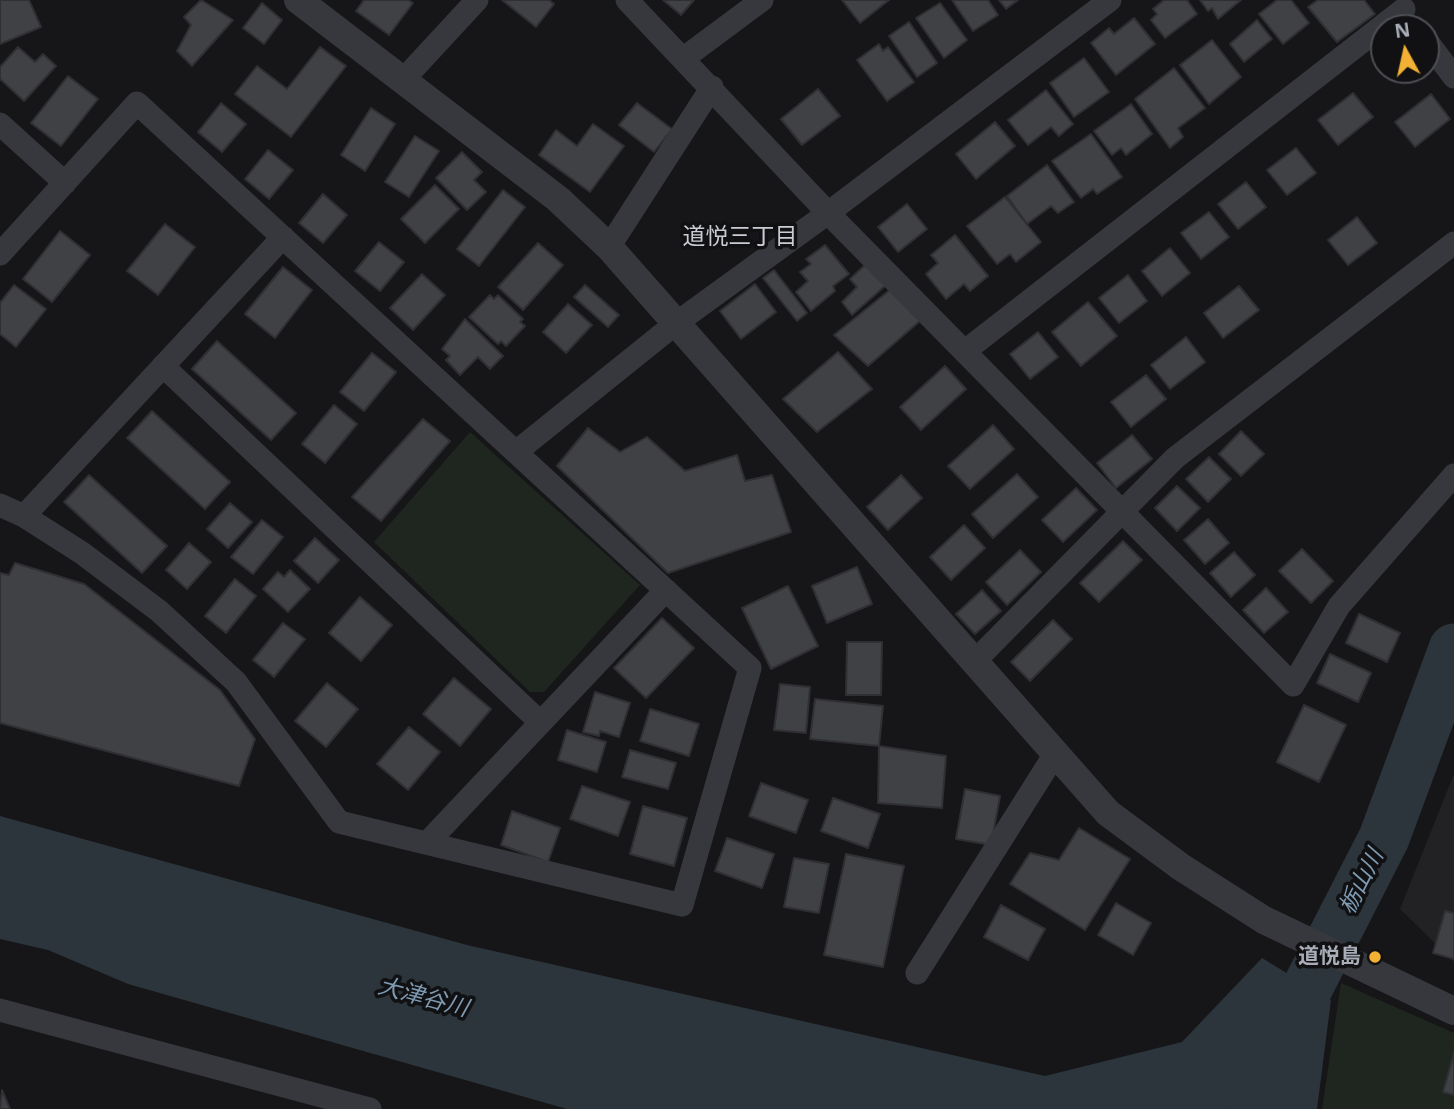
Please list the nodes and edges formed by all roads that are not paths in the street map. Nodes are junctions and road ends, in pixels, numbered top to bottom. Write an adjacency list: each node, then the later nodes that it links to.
1 (298, 0): 10 (street)
2 (477, 0): 10 (street)
3 (627, 0): 7 (street)
4 (762, 0): 7 (street)
5 (1110, 0): 14 (street)
6 (1400, 5): 20 (street)
7 (684, 58): 11 (street)
8 (1440, 58): 9 (street)
9 (1454, 77)
10 (403, 80): 17 (street)
11 (712, 87): 14 (street); 17 (street)
12 (0, 124): 13 (street)
13 (65, 183): 15 (street); 18 (street)
14 (828, 213): 19 (street); 20 (street)
15 (283, 237): 21 (street); 22 (street)
16 (1454, 243): 25 (street)
17 (609, 247): 19 (street)
18 (0, 254)
19 (675, 324): 22 (street); 28 (street)
20 (965, 351): 25 (street)
21 (163, 366): 26 (street); 29 (street)
22 (516, 452): 27 (street)
23 (1454, 475): 25 (street)
24 (0, 505): 26 (street)
25 (1123, 511): 28 (street)
26 (24, 516): 31 (street)
27 (666, 590): 29 (street); 31 (street)
28 (974, 662): 30 (street)
29 (541, 722): 31 (street)
30 (1055, 754): 32 (street); 34 (street)
31 (427, 843)
32 (917, 973)
33 (0, 1010): 35 (street)
34 (1454, 1011)
35 (370, 1109)

